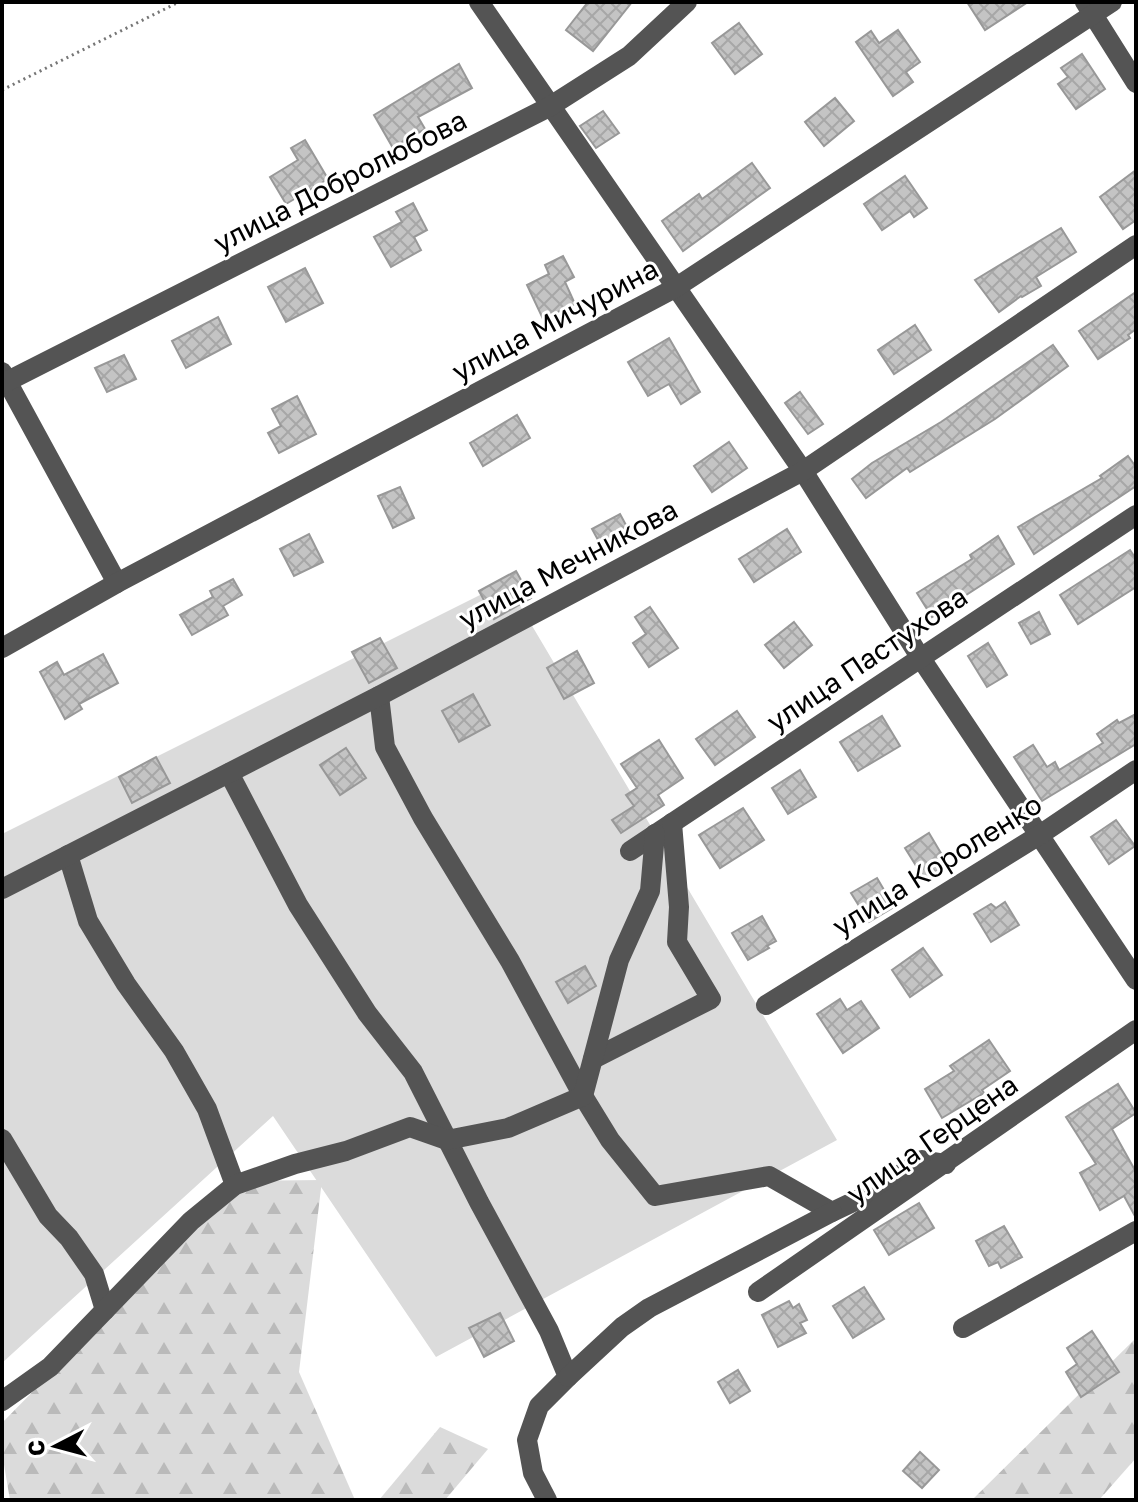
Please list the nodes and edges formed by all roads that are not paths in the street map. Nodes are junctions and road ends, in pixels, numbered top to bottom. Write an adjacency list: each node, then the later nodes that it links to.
1 (479, 2): 6 (street)
2 (687, 2): 6 (street, улица Добролюбова)
3 (1112, 2): 4 (street, улица Мичурина)
4 (1089, 8): 5 (street); 8 (street, улица Мичурина)
5 (1136, 83)
6 (549, 107): 8 (street); 9 (street, улица Добролюбова)
7 (1136, 245): 10 (street, улица Мечникова)
8 (675, 288): 10 (street); 12 (street, улица Мичурина)
9 (4, 379): 12 (street)
10 (803, 471): 14 (street); 15 (street, улица Мечникова)
11 (1136, 515): 14 (street, улица Пастухова)
12 (117, 583): 13 (street, улица Мичурина)
13 (2, 648)
14 (920, 657): 18 (street, улица Пастухова); 19 (street)
15 (379, 696): 17 (street, улица Мечникова); 27 (street)
16 (1136, 770): 19 (street, улица Короленко)
17 (229, 773): 21 (street, улица Мечникова); 29 (street)
18 (663, 829): 20 (street, улица Пастухова); 26 (street); 26 (street)
19 (1041, 834): 23 (street); 24 (street, улица Короленко)
20 (630, 851)
21 (68, 855): 22 (street, улица Мечникова); 31 (street)
22 (2, 889)
23 (1136, 980)
24 (766, 1005)
25 (1136, 1030): 30 (street, улица Герцена)
26 (593, 1059): 27 (street)
27 (583, 1096): 29 (street); 32 (street)
28 (2, 1139): 35 (street)
29 (447, 1140): 31 (street); 37 (street)
30 (946, 1164): 32 (street); 34 (street, улица Герцена)
31 (235, 1185): 35 (street)
32 (832, 1212): 37 (street)
33 (1136, 1231): 36 (street)
34 (758, 1292)
35 (105, 1310): 38 (street)
36 (963, 1328)
37 (568, 1377): 39 (street)
38 (2, 1401)
39 (547, 1500)

